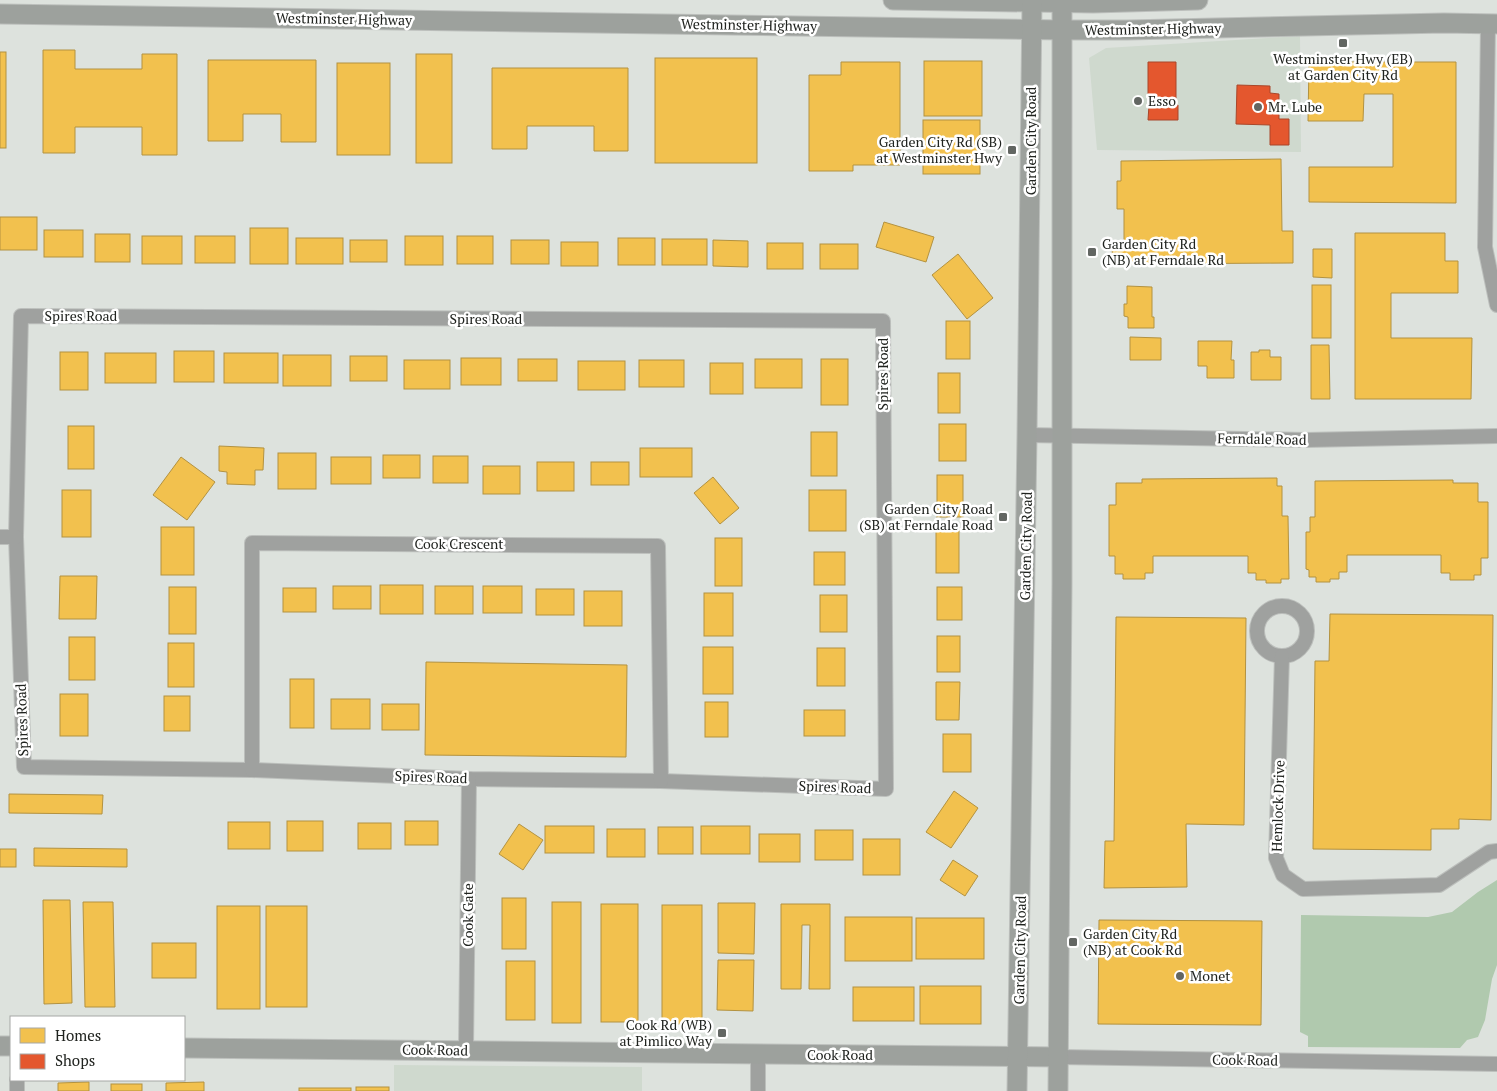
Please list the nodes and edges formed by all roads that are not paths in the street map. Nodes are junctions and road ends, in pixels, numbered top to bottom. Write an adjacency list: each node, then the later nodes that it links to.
1 (893, 0): 3 (main road, Westminster Highway)
2 (1198, 0): 4 (main road, Westminster Highway)
3 (1032, 1): 4 (main road, Westminster Highway); 7 (main road, Garden City Road)
4 (1062, 1): 8 (main road)
5 (0, 14): 7 (main road, Westminster Highway)
6 (1492, 24): 8 (main road, Westminster Highway); 9 (street)
7 (1032, 29): 8 (main road, Westminster Highway); 10 (main road, Garden City Road)
8 (1062, 30): 12 (main road)
9 (1497, 305)
10 (1027, 435): 12 (street, Ferndale Road); 23 (main road, Garden City Road)
11 (1497, 436): 12 (street, Ferndale Road)
12 (1062, 437): 24 (main road)
13 (0, 537): 14 (street)
14 (16, 538): 16 (street, Spires Road); 18 (street, Spires Road)
15 (1282, 656): 19 (street, Hemlock Drive)
16 (252, 770): 17 (street, Spires Road); 18 (street, Cook Crescent)
17 (468, 779): 18 (street, Spires Road); 21 (street, Cook Gate)
18 (661, 781)
19 (1497, 851)
20 (185, 1048): 21 (main road, Cook Road)
21 (466, 1050): 22 (main road, Cook Road)
22 (758, 1054): 23 (main road, Cook Road); 26 (street)
23 (1018, 1057): 24 (main road, Cook Road); 27 (main road, Garden City Road)
24 (1058, 1057): 25 (street, Cook Road); 28 (main road)
25 (1497, 1064)
26 (758, 1091)
27 (1017, 1091)
28 (1058, 1091)

